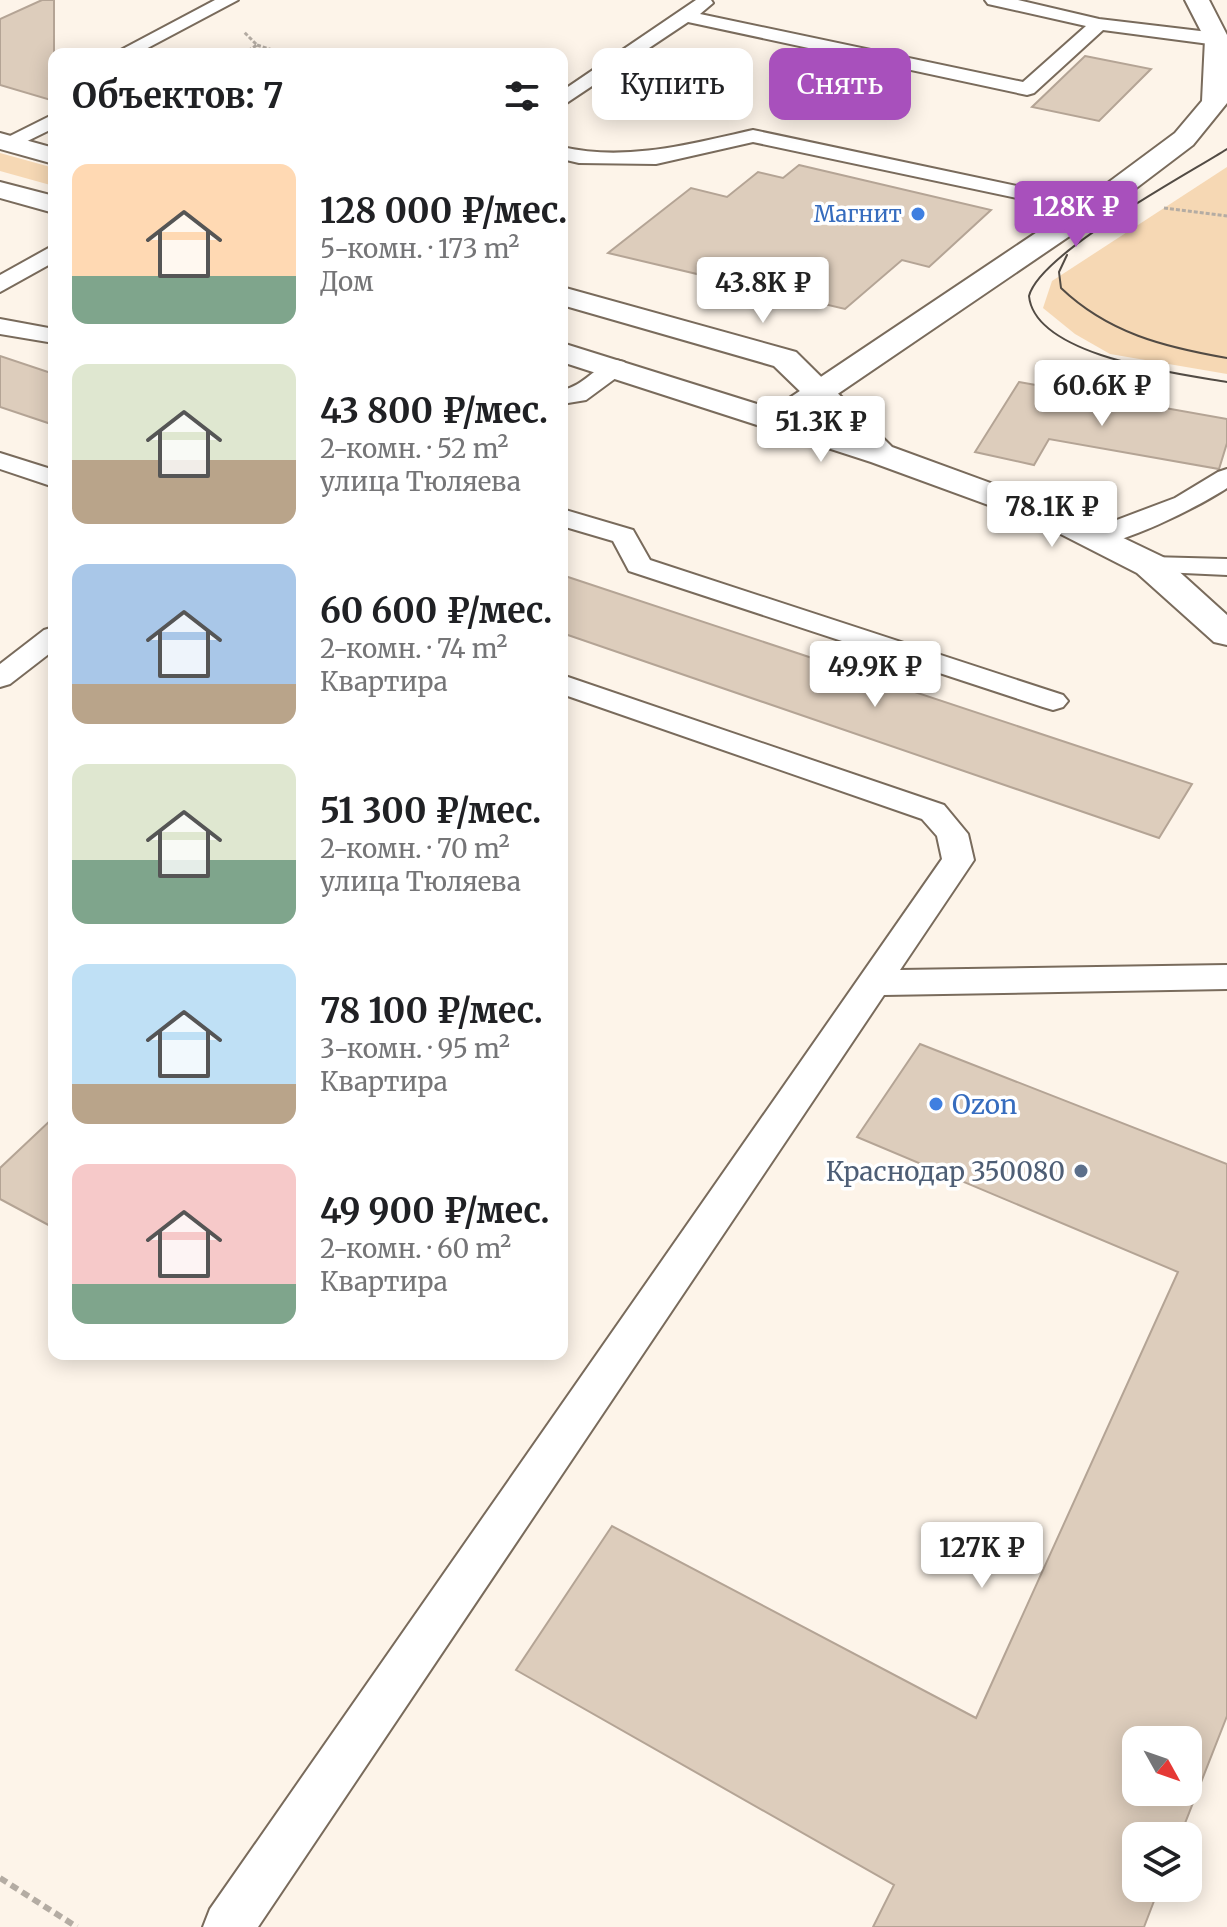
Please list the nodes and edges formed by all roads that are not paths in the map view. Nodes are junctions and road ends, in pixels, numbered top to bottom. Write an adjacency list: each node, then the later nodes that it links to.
1 (229, 0): 8 (lane)
2 (709, 0): 5 (lane)
3 (994, 0): 6 (lane)
4 (1197, 0): 7 (main road)
5 (685, 16): 6 (lane); 9 (lane)
6 (1099, 24): 7 (lane)
7 (1217, 39): 16 (main road)
8 (134, 48)
9 (568, 96)
10 (48, 123): 11 (lane)
11 (4, 142): 12 (main road)
12 (48, 154)
13 (568, 154): 16 (lane)
14 (0, 190): 15 (main road)
15 (48, 203)
16 (1092, 208): 25 (main road)
17 (48, 256): 18 (lane)
18 (0, 285)
19 (568, 298): 21 (main road)
20 (0, 326): 22 (lane)
21 (668, 326): 24 (main road); 25 (main road)
22 (48, 335)
23 (568, 354): 24 (main road)
24 (616, 367): 26 (lane); 27 (main road)
25 (818, 392): 27 (main road); 28 (main road)
26 (568, 396)
27 (778, 420): 28 (main road)
28 (883, 455): 33 (main road)
29 (0, 461): 30 (lane)
30 (48, 477)
31 (1227, 477): 33 (lane)
32 (568, 519): 40 (lane)
33 (1095, 538): 34 (main road)
34 (1150, 565): 35 (lane); 36 (main road)
35 (1227, 567)
36 (1227, 634)
37 (48, 641): 38 (lane)
38 (0, 678)
39 (568, 686): 42 (lane)
40 (1053, 701)
41 (1227, 977): 42 (lane)
42 (872, 983): 43 (lane)
43 (228, 1927)

